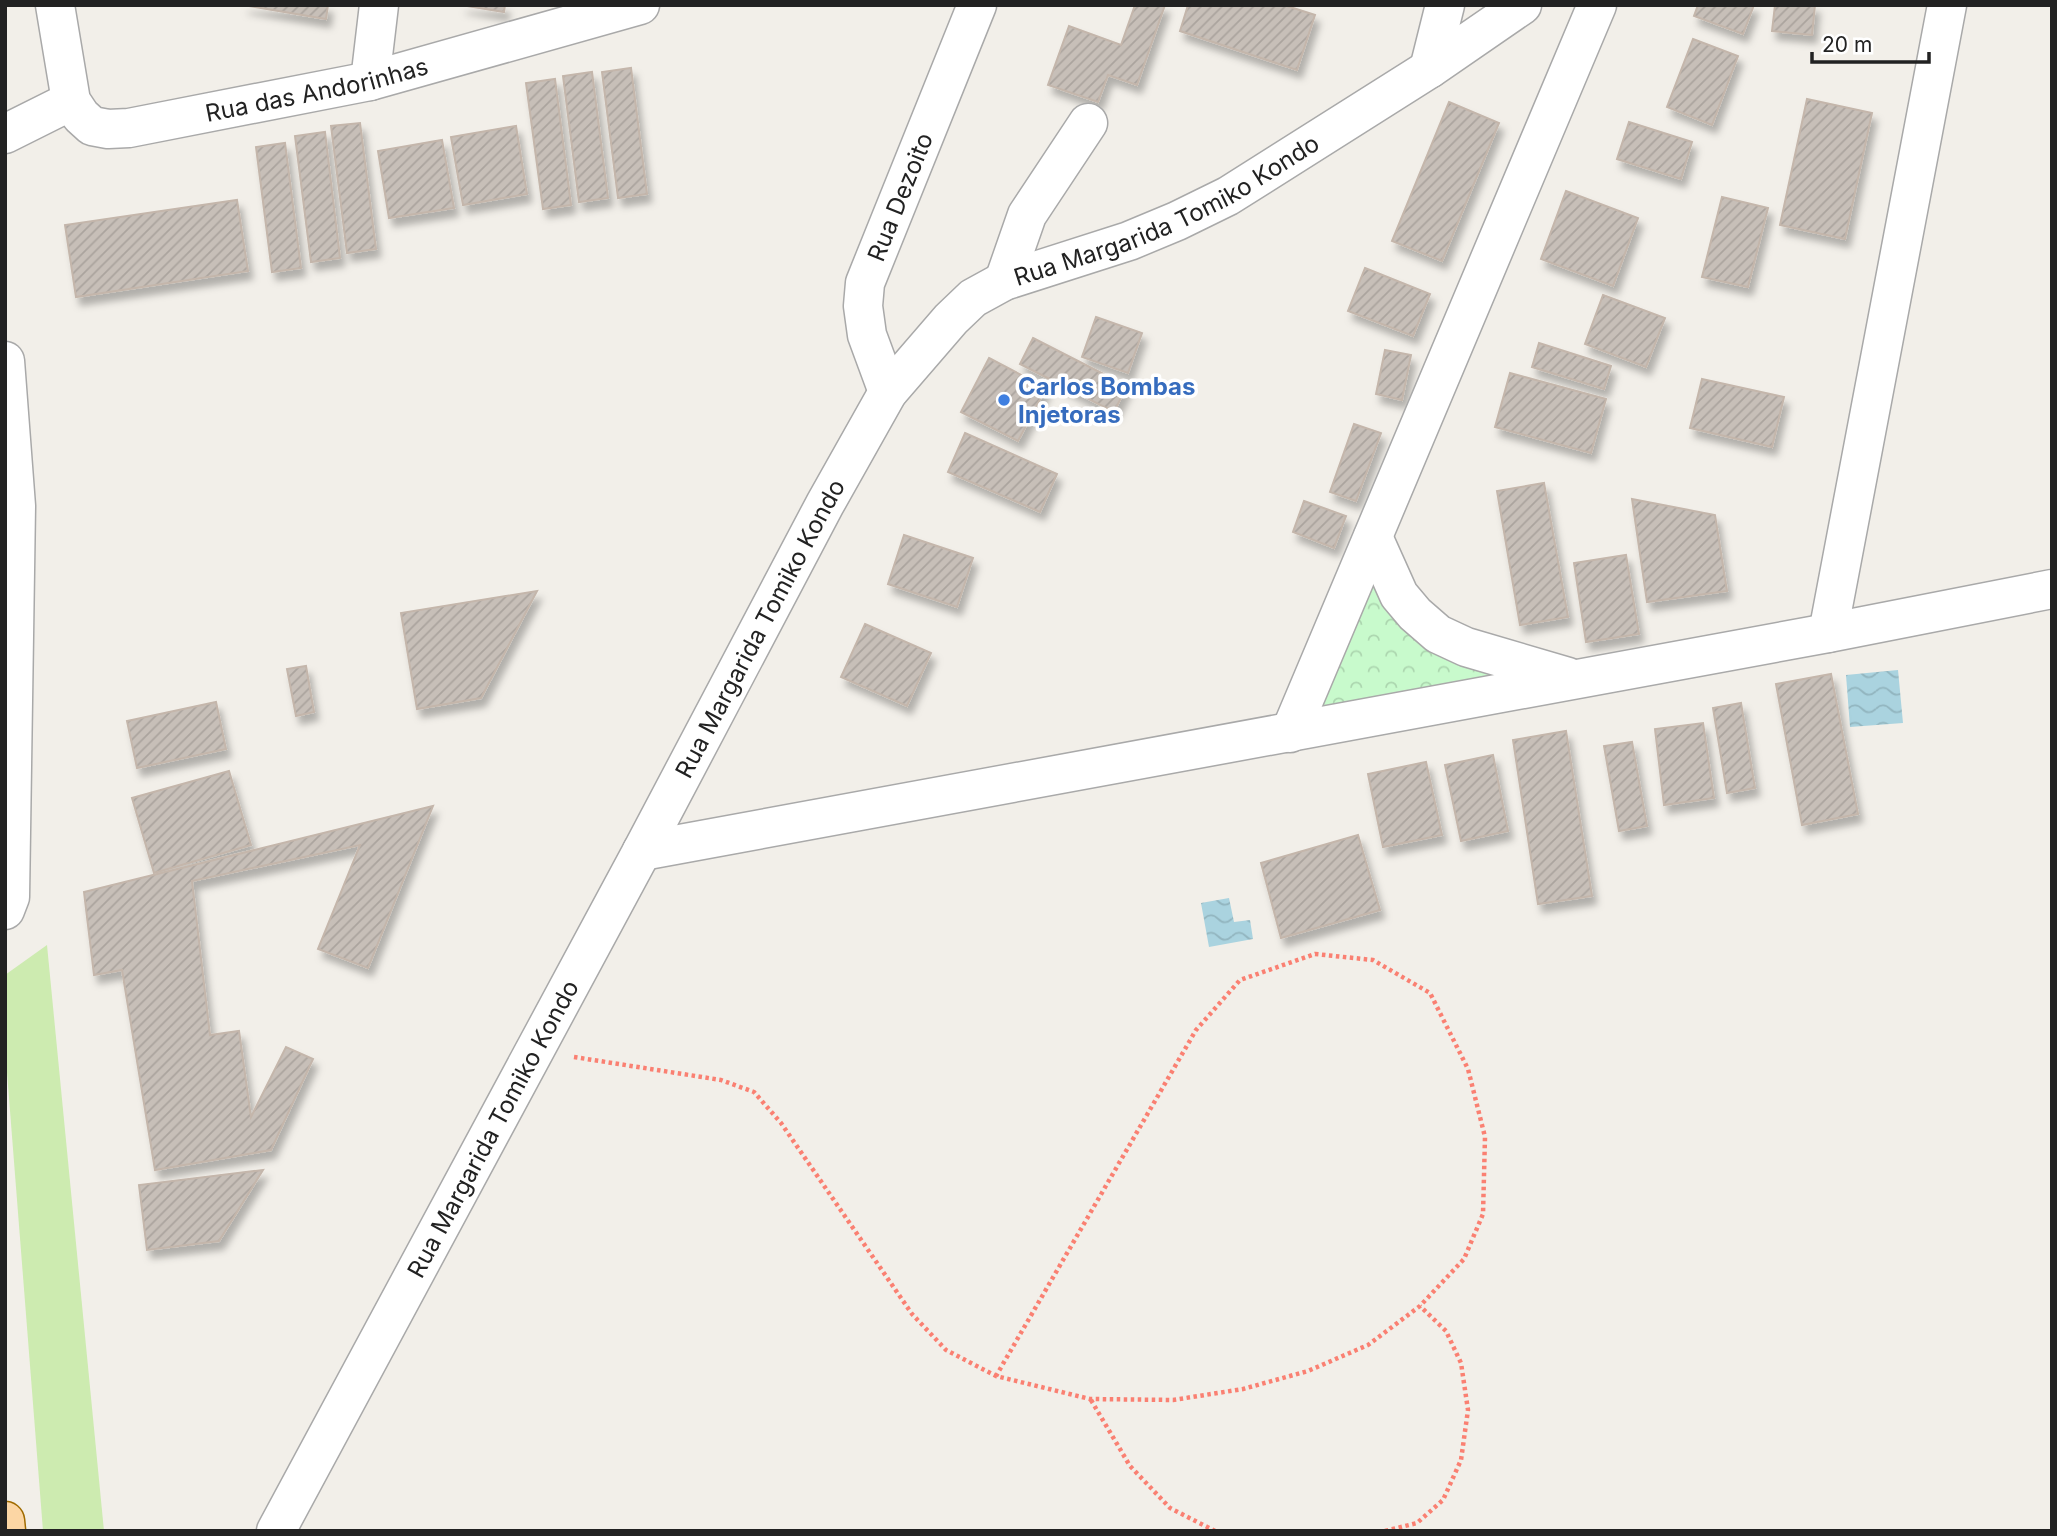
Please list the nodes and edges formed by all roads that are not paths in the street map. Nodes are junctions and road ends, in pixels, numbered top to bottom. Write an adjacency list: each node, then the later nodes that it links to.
1 (55, 5): 11 (street)
2 (380, 5): 10 (street)
3 (640, 5): 10 (street, Rua das Andorinhas)
4 (976, 5): 16 (street, Rua Dezoito)
5 (1445, 5): 9 (street)
6 (1522, 5): 9 (street, Rua Margarida Tomiko Kondo)
7 (1597, 5): 18 (street)
8 (1947, 5): 20 (street)
9 (1429, 69): 14 (street, Rua Margarida Tomiko Kondo)
10 (370, 81): 11 (street, Rua das Andorinhas)
11 (71, 101): 13 (street)
12 (1088, 123): 14 (street)
13 (5, 134)
14 (1004, 281): 16 (street, Rua Margarida Tomiko Kondo)
15 (5, 361): 17 (street)
16 (888, 392): 23 (street, Rua Margarida Tomiko Kondo)
17 (10, 510): 24 (street)
18 (1373, 537): 21 (street); 22 (street)
19 (2052, 589): 20 (street)
20 (1828, 633): 21 (street)
21 (1577, 680): 22 (street)
22 (1290, 733): 23 (street)
23 (642, 851): 27 (street, Rua Margarida Tomiko Kondo)
24 (5, 910)
25 (5, 1521): 26 (main road)
26 (6, 1531)
27 (276, 1531)

